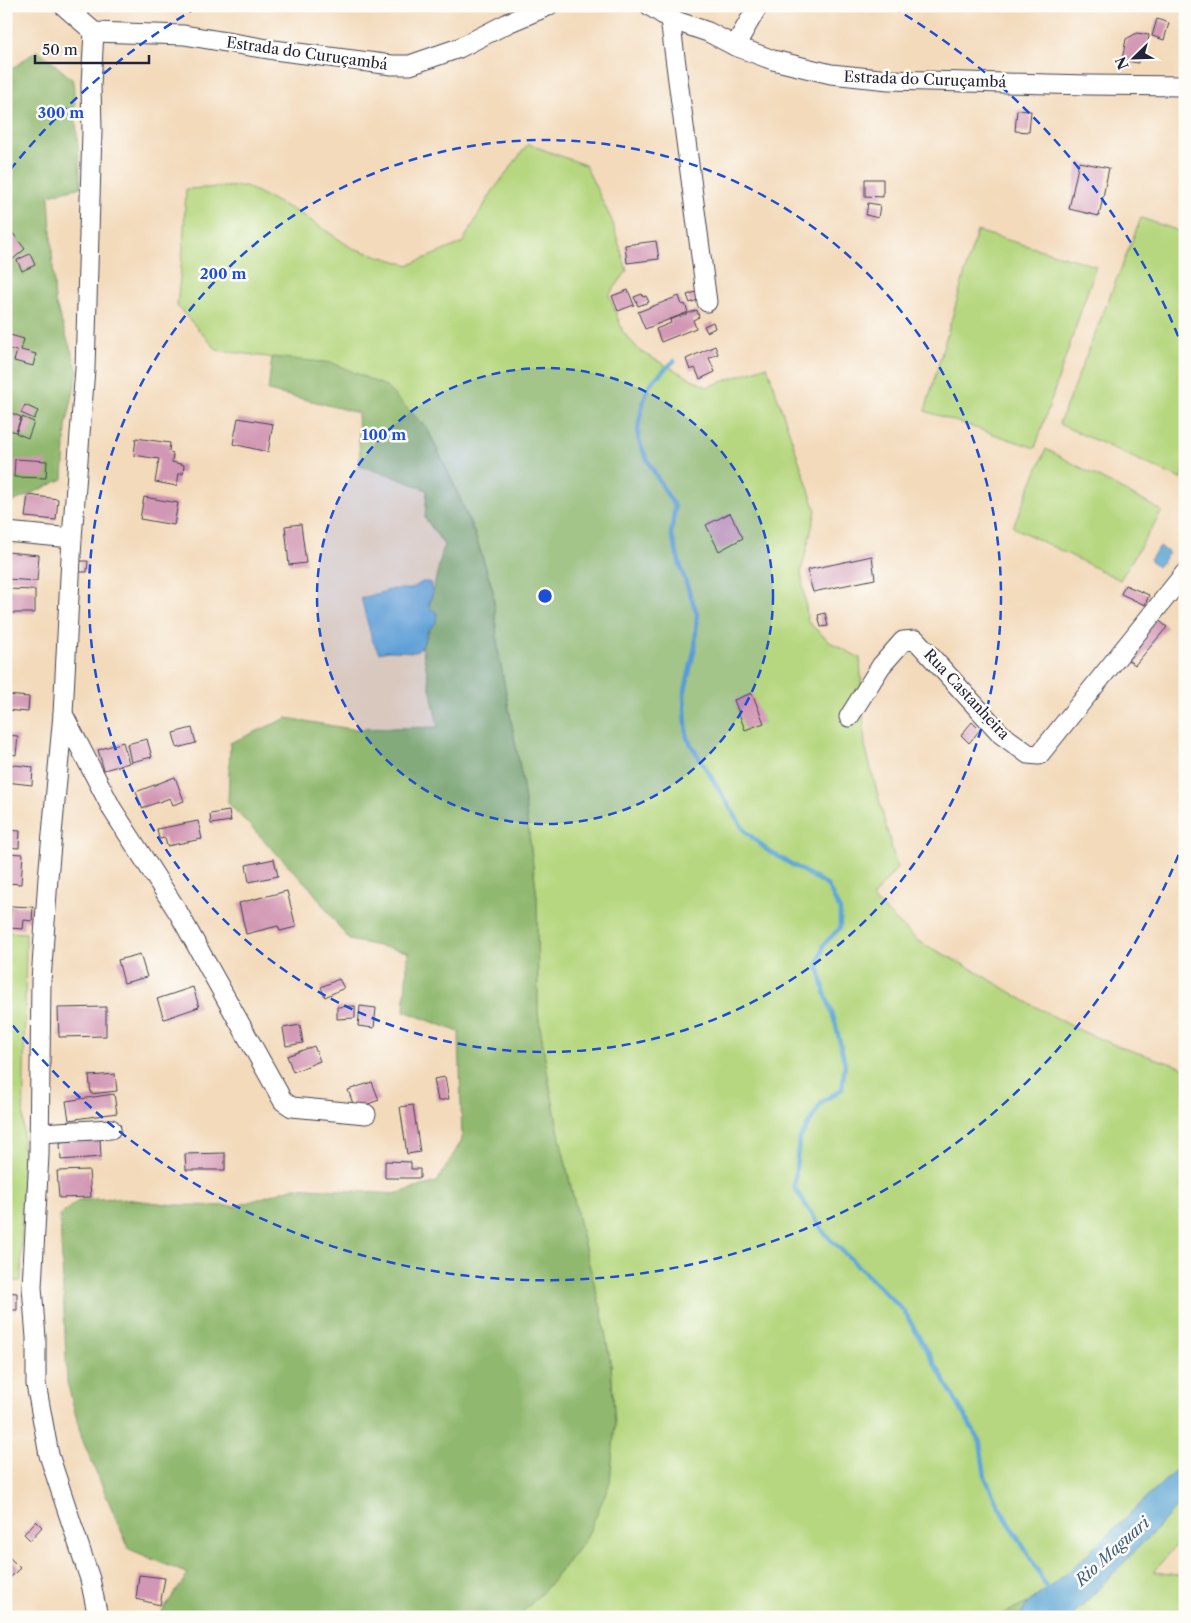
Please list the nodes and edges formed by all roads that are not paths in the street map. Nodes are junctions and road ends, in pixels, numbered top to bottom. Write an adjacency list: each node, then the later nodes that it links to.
1 (64, 6): 6 (street)
2 (548, 6): 6 (street, Estrada do Curuçambá)
3 (650, 6): 5 (street, Estrada do Curuçambá)
4 (758, 6): 7 (street)
5 (670, 19): 7 (street, Estrada do Curuçambá); 9 (street)
6 (94, 32): 11 (street)
7 (735, 46): 8 (street, Estrada do Curuçambá)
8 (1185, 86)
9 (708, 302)
10 (6, 532): 11 (street)
11 (72, 538): 13 (street)
12 (1185, 573): 14 (street, Rua Castanheira)
13 (63, 714): 15 (street); 17 (street)
14 (850, 717)
15 (366, 1114)
16 (111, 1129): 17 (street)
17 (40, 1133): 18 (street)
18 (98, 1617)

